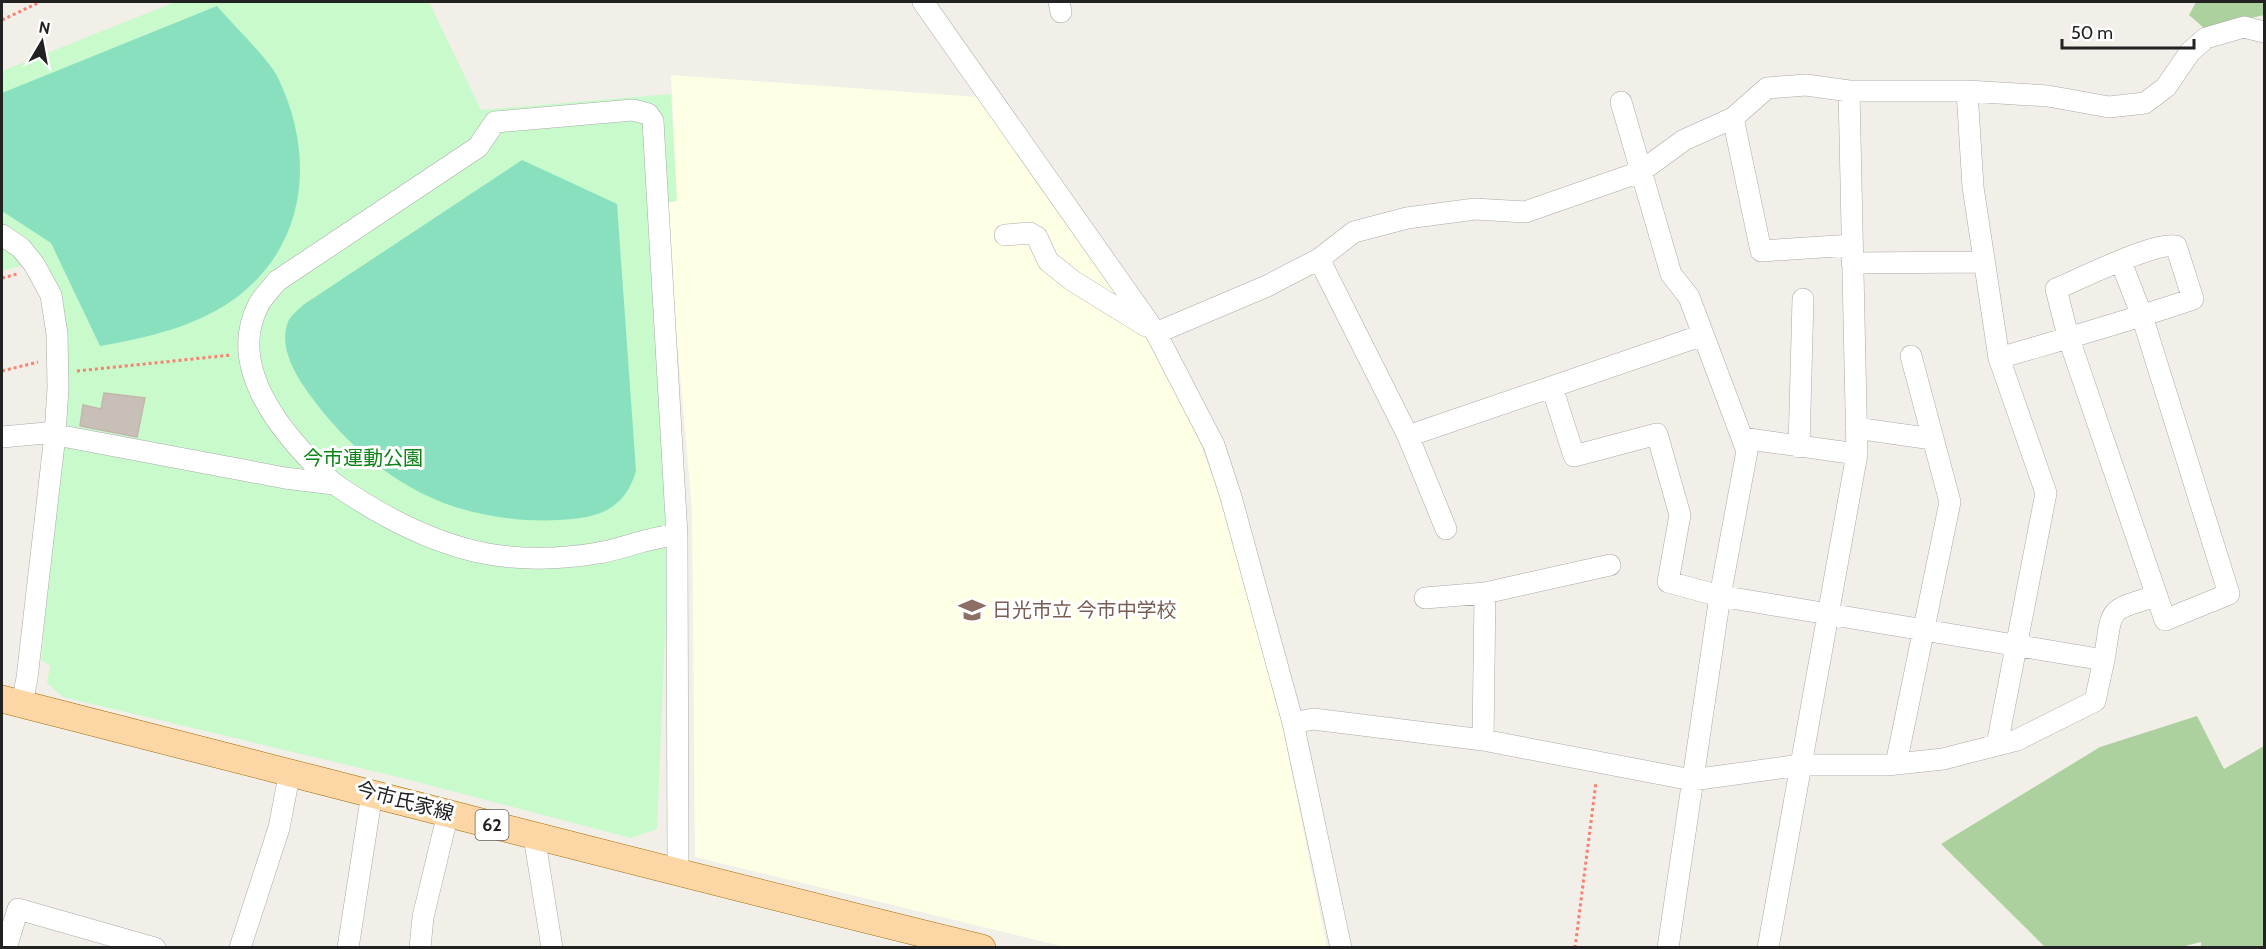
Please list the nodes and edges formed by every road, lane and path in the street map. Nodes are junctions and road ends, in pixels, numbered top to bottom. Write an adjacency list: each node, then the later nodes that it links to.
1 (40, 2): 3 (path)
2 (923, 2): 18 (street)
3 (2, 20)
4 (2262, 29): 6 (street)
5 (1849, 91): 6 (street); 8 (street); 12 (street)
6 (1968, 91): 14 (street)
7 (1621, 102): 9 (street)
8 (1733, 118): 9 (street); 12 (street)
9 (1640, 172): 13 (street); 19 (street)
10 (2, 235): 29 (street)
11 (1005, 235): 18 (street)
12 (1852, 254): 14 (street); 28 (street)
13 (1319, 259): 18 (street); 30 (street)
14 (1984, 262): 23 (street)
15 (2121, 262): 17 (street); 17 (street); 20 (street)
16 (1803, 299): 34 (street)
17 (2142, 316): 20 (street); 42 (street)
18 (1156, 333): 49 (street)
19 (1703, 335): 27 (street); 32 (street)
20 (2068, 336): 23 (street); 42 (street)
21 (249, 353): 26 (path); 36 (street); 38 (street)
22 (1911, 356): 33 (street)
23 (1999, 358): 46 (street)
24 (42, 361): 25 (path)
25 (2, 371)
26 (73, 371)
27 (1552, 387): 30 (street); 41 (street)
28 (1856, 428): 33 (street); 35 (street)
29 (55, 435): 31 (street); 36 (street); 48 (street)
30 (1408, 436): 37 (street)
31 (2, 438)
32 (1742, 438): 34 (street); 41 (street)
33 (1932, 439): 45 (street)
34 (1798, 447): 35 (street)
35 (1857, 454): 44 (street)
36 (334, 484): 38 (street)
37 (1446, 529)
38 (677, 535): 60 (street)
39 (1610, 565): 40 (street)
40 (1485, 593): 43 (street); 50 (street)
41 (1720, 596): 44 (street); 56 (street)
42 (2157, 596): 47 (street)
43 (1425, 598)
44 (1826, 614): 45 (street); 54 (street)
45 (1924, 630): 46 (street); 53 (street)
46 (2018, 646): 47 (street); 51 (street)
47 (2104, 660): 51 (street)
48 (12, 702): 55 (main road, 今市氏家線 / 62)
49 (1293, 723): 50 (street); 68 (street)
50 (1483, 740): 52 (street)
51 (1996, 745): 53 (street)
52 (1598, 762): 56 (street); 69 (path)
53 (1896, 764): 54 (street)
54 (1800, 765): 56 (street); 71 (street)
55 (290, 771): 57 (main road, 今市氏家線 / 62); 63 (street)
56 (1692, 780): 70 (street)
57 (372, 793): 58 (main road, 今市氏家線 / 62); 64 (street)
58 (448, 813): 59 (main road, 今市氏家線 / 62); 65 (street)
59 (534, 836): 60 (main road, 今市氏家線 / 62); 66 (street)
60 (678, 874): 67 (main road, 今市氏家線 / 62)
61 (6, 948): 62 (street)
62 (155, 948)
63 (240, 948)
64 (348, 948)
65 (420, 948)
66 (552, 948)
67 (982, 948)
68 (1341, 948)
69 (1575, 948)
70 (1668, 948)
71 (1768, 948)

